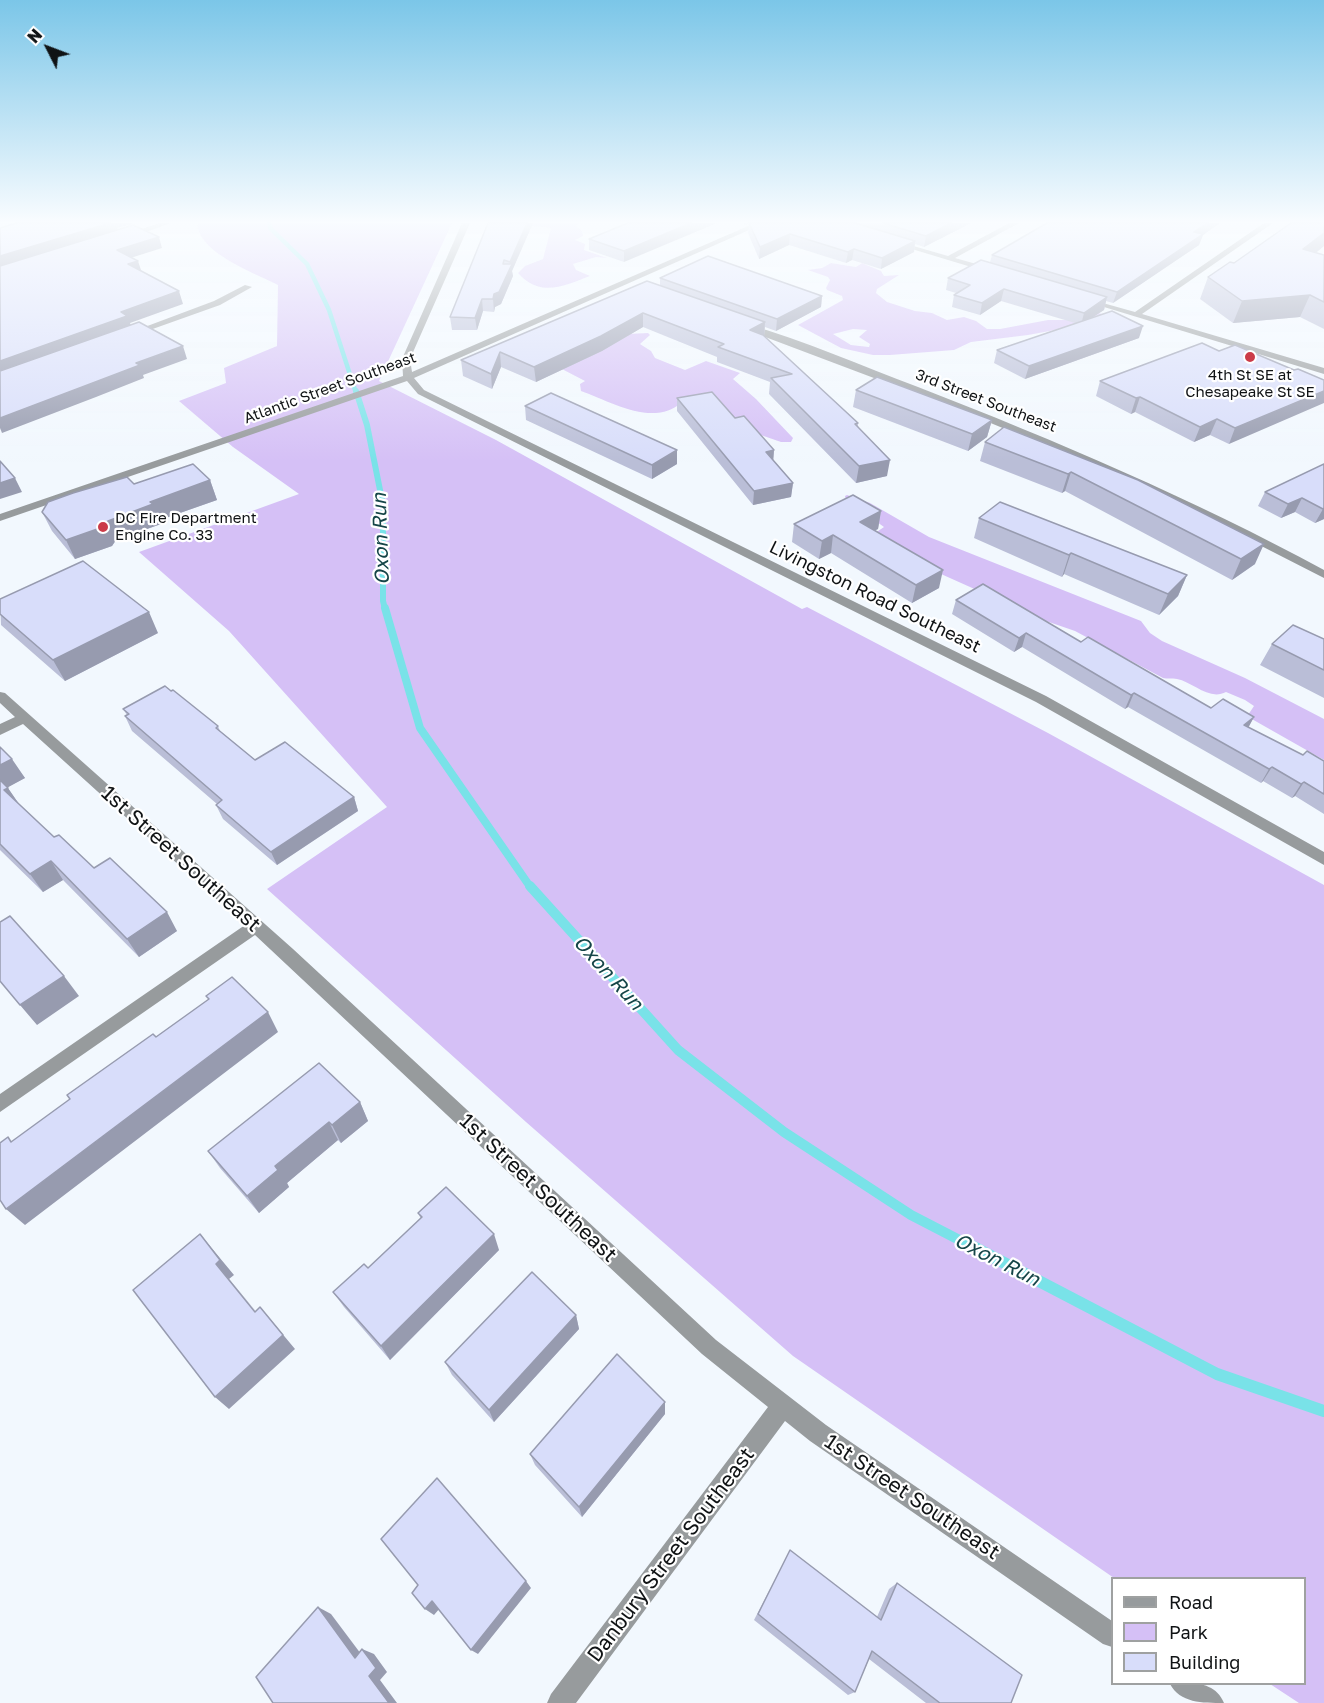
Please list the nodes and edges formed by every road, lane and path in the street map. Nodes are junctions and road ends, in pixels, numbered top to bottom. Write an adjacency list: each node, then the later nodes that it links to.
1 (218, 302): 8 (street)
2 (431, 302): 10 (street)
3 (579, 302): 10 (street, Atlantic Street Southeast)
4 (1095, 302): 6 (street)
5 (1154, 302): 6 (street)
6 (1136, 315): 9 (street)
7 (741, 324): 12 (street, 3rd Street Southeast)
8 (117, 339)
9 (1324, 371)
10 (408, 377): 11 (street, Atlantic Street Southeast); 16 (street, Livingston Road Southeast)
11 (0, 518)
12 (1324, 575)
13 (0, 696): 14 (street, 1st Street Southeast)
14 (23, 718): 15 (street); 17 (street, 1st Street Southeast)
15 (0, 730)
16 (1324, 859)
17 (256, 926): 18 (street); 19 (street, 1st Street Southeast)
18 (0, 1104)
19 (782, 1407): 20 (street, 1st Street Southeast); 22 (street, Danbury Street Southeast)
20 (1111, 1634)
21 (1186, 1685): 23 (street)
22 (560, 1703)
23 (1212, 1703)

